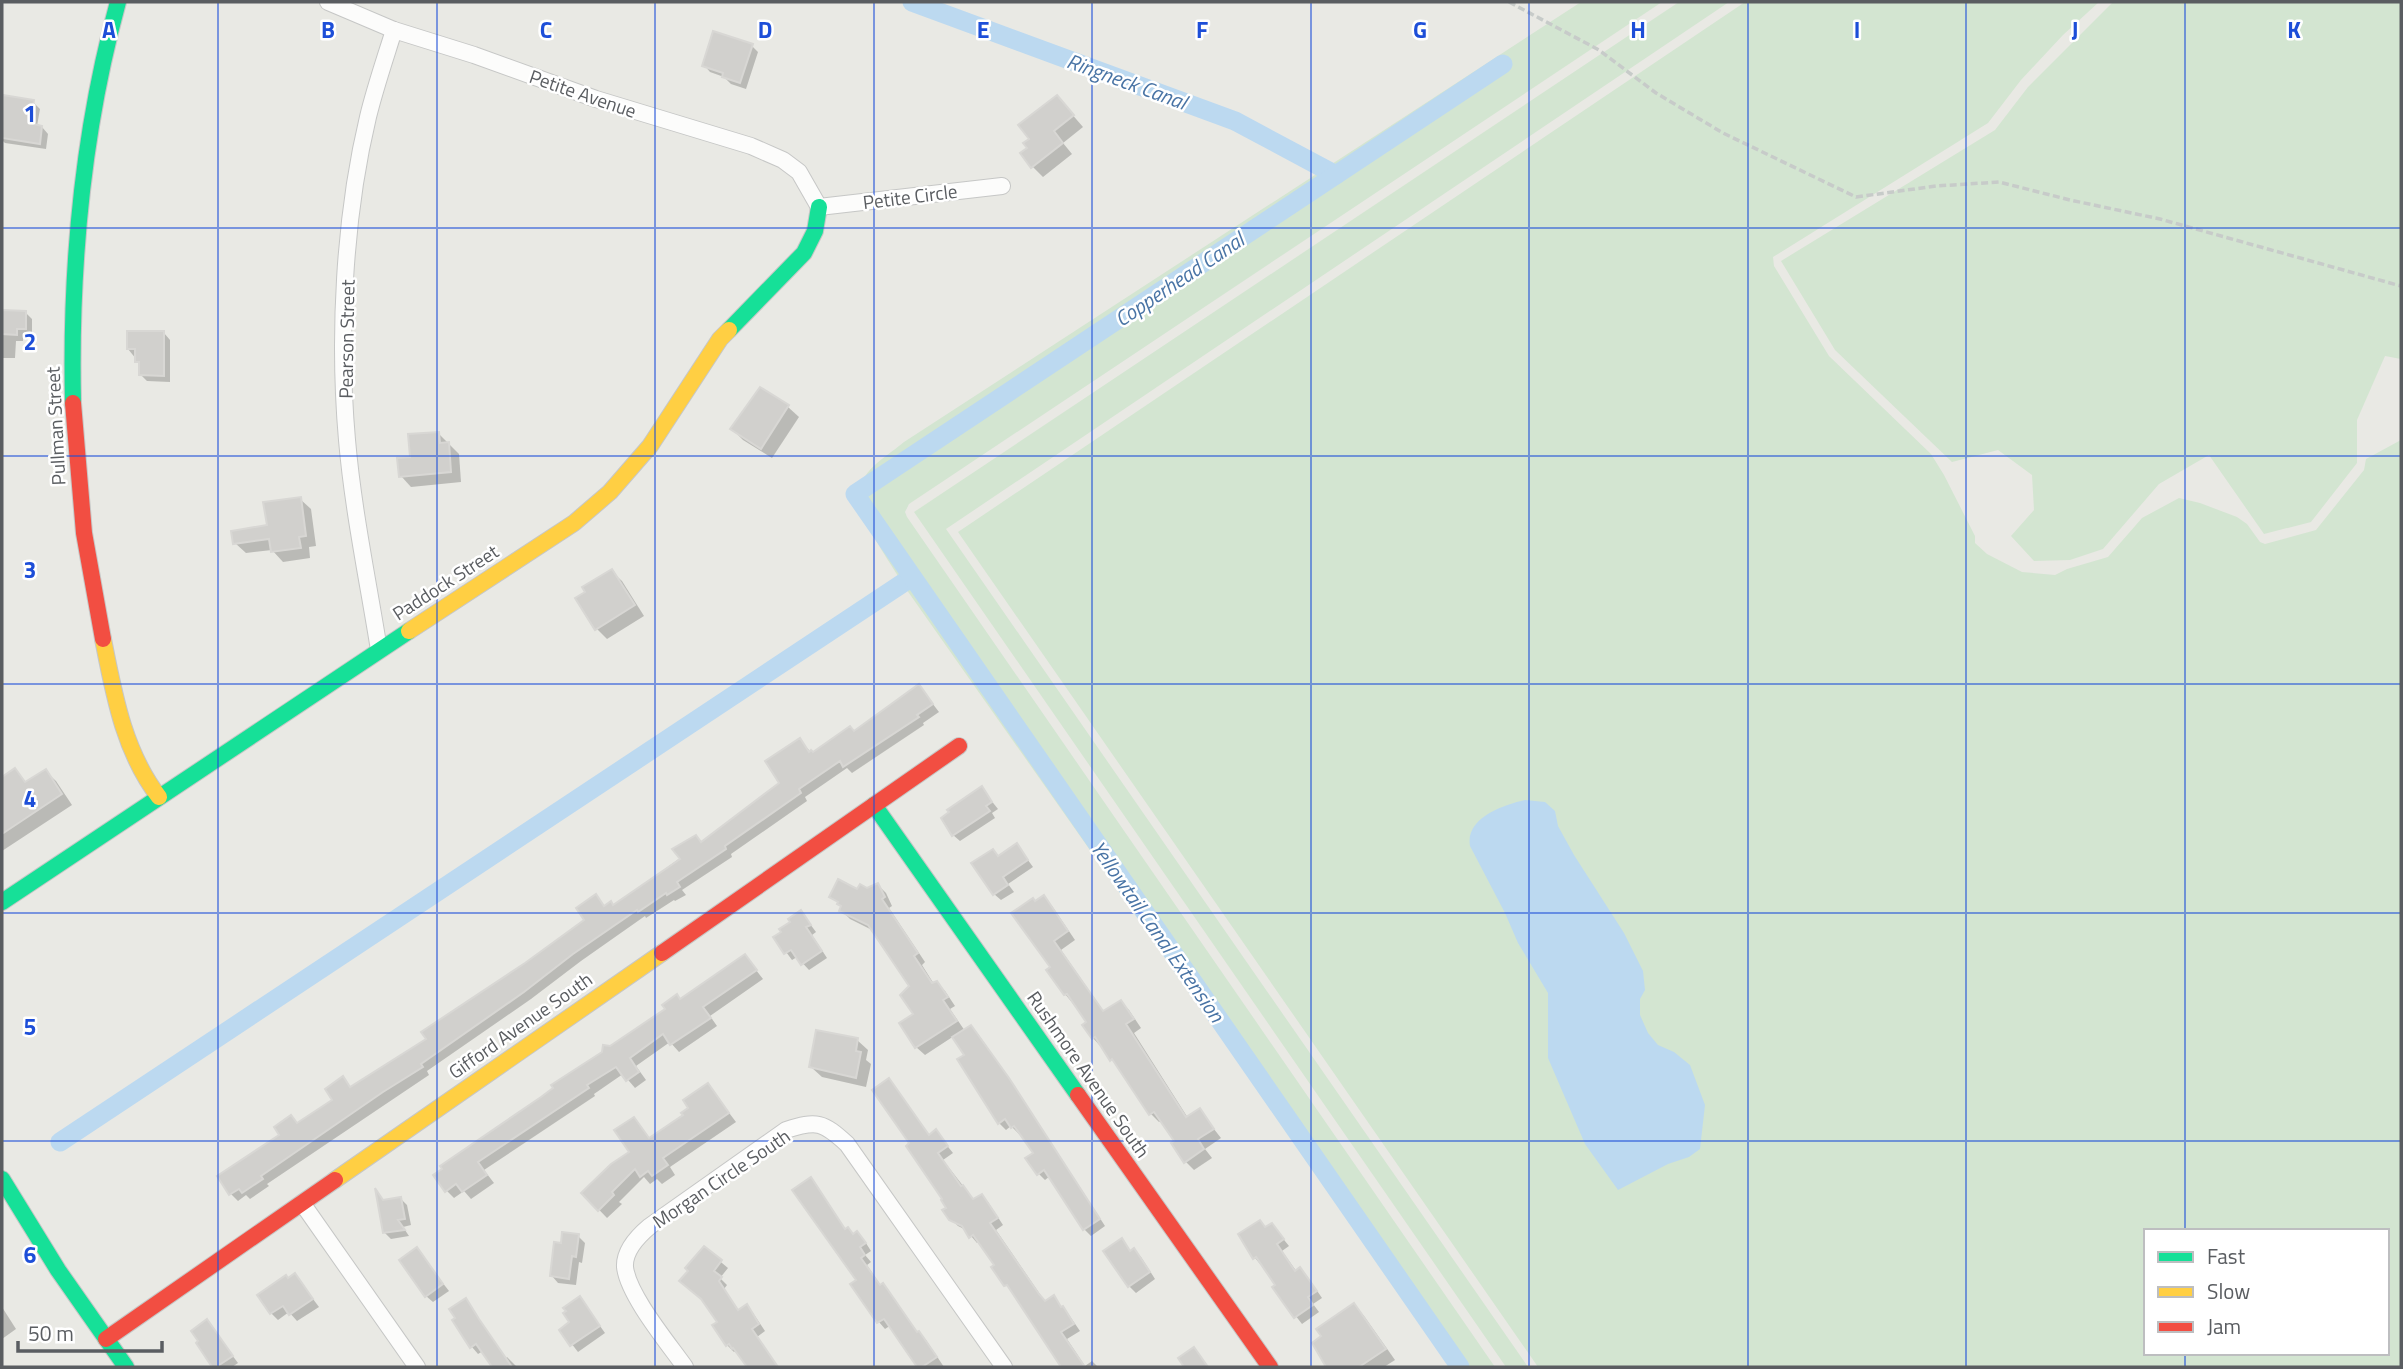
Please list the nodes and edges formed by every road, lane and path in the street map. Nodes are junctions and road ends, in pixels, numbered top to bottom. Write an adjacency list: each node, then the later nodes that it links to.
1 (118, 2): 10 (street, Pullman Street)
2 (328, 2): 4 (street, Petite Avenue)
3 (1509, 2): 7 (path)
4 (394, 30): 6 (street, Petite Avenue); 8 (street, Pearson Street)
5 (1002, 186): 6 (street, Petite Circle)
6 (819, 207): 8 (street, Paddock Street)
7 (2401, 286)
8 (379, 650): 10 (street, Paddock Street)
9 (959, 746): 11 (street, Gifford Avenue South)
10 (159, 797): 12 (street, Paddock Street)
11 (874, 805): 14 (street, Gifford Avenue South); 20 (street, Rushmore Avenue South)
12 (2, 902)
13 (2, 1179): 15 (street)
14 (302, 1203): 15 (street, Gifford Avenue South); 17 (street)
15 (106, 1339): 16 (street)
16 (126, 1367)
17 (417, 1367)
18 (685, 1367): 19 (street, Morgan Circle South)
19 (1004, 1367)
20 (1270, 1367)

